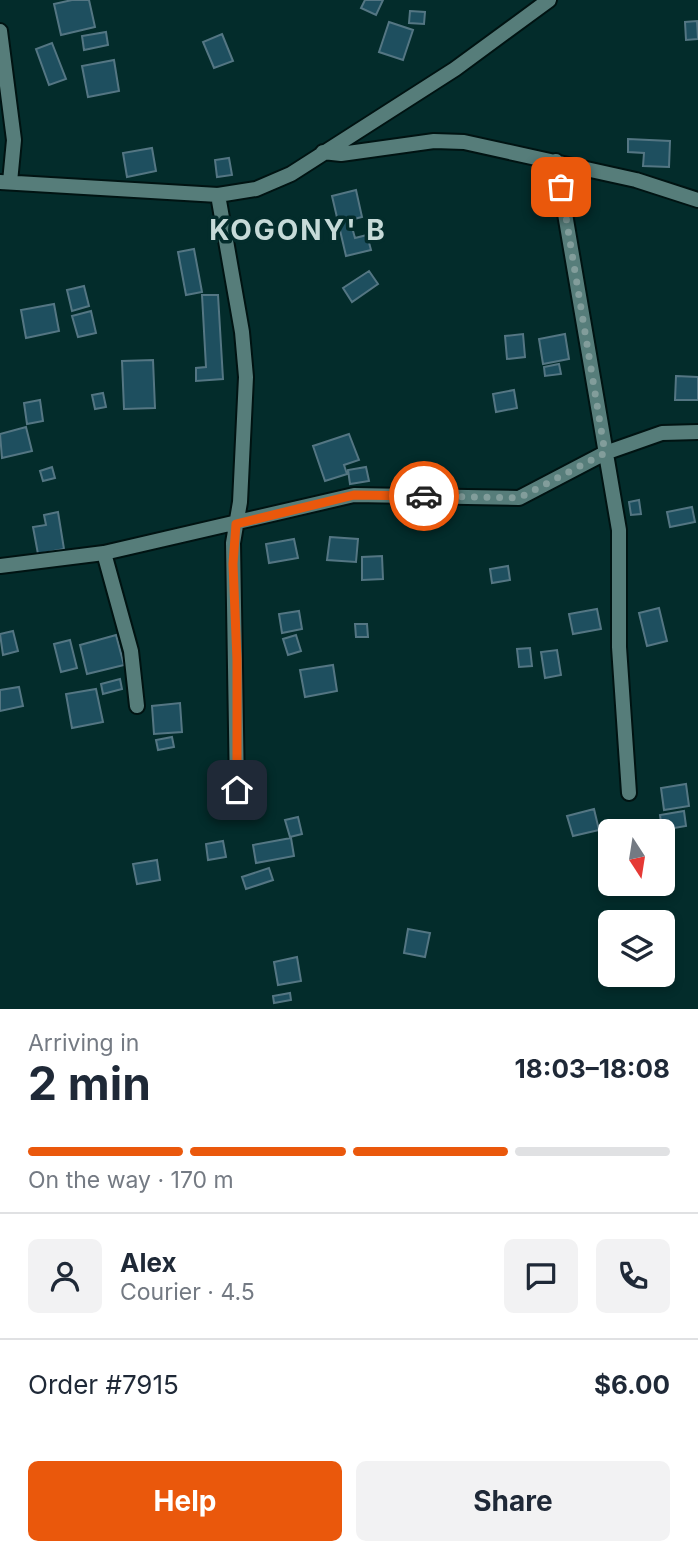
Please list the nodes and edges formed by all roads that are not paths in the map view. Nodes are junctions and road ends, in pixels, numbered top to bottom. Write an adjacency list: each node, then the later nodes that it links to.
1 (549, 0): 3 (street)
2 (0, 31): 5 (street)
3 (323, 152): 4 (street); 6 (street)
4 (556, 161): 7 (street); 9 (street)
5 (5, 182): 6 (street)
6 (218, 195): 10 (street)
7 (698, 200)
8 (698, 432): 9 (street)
9 (605, 453): 10 (street); 15 (street)
10 (236, 524): 11 (street); 14 (street)
11 (104, 553): 12 (street); 13 (street)
12 (0, 566)
13 (137, 706)
14 (237, 790)
15 (629, 793)

